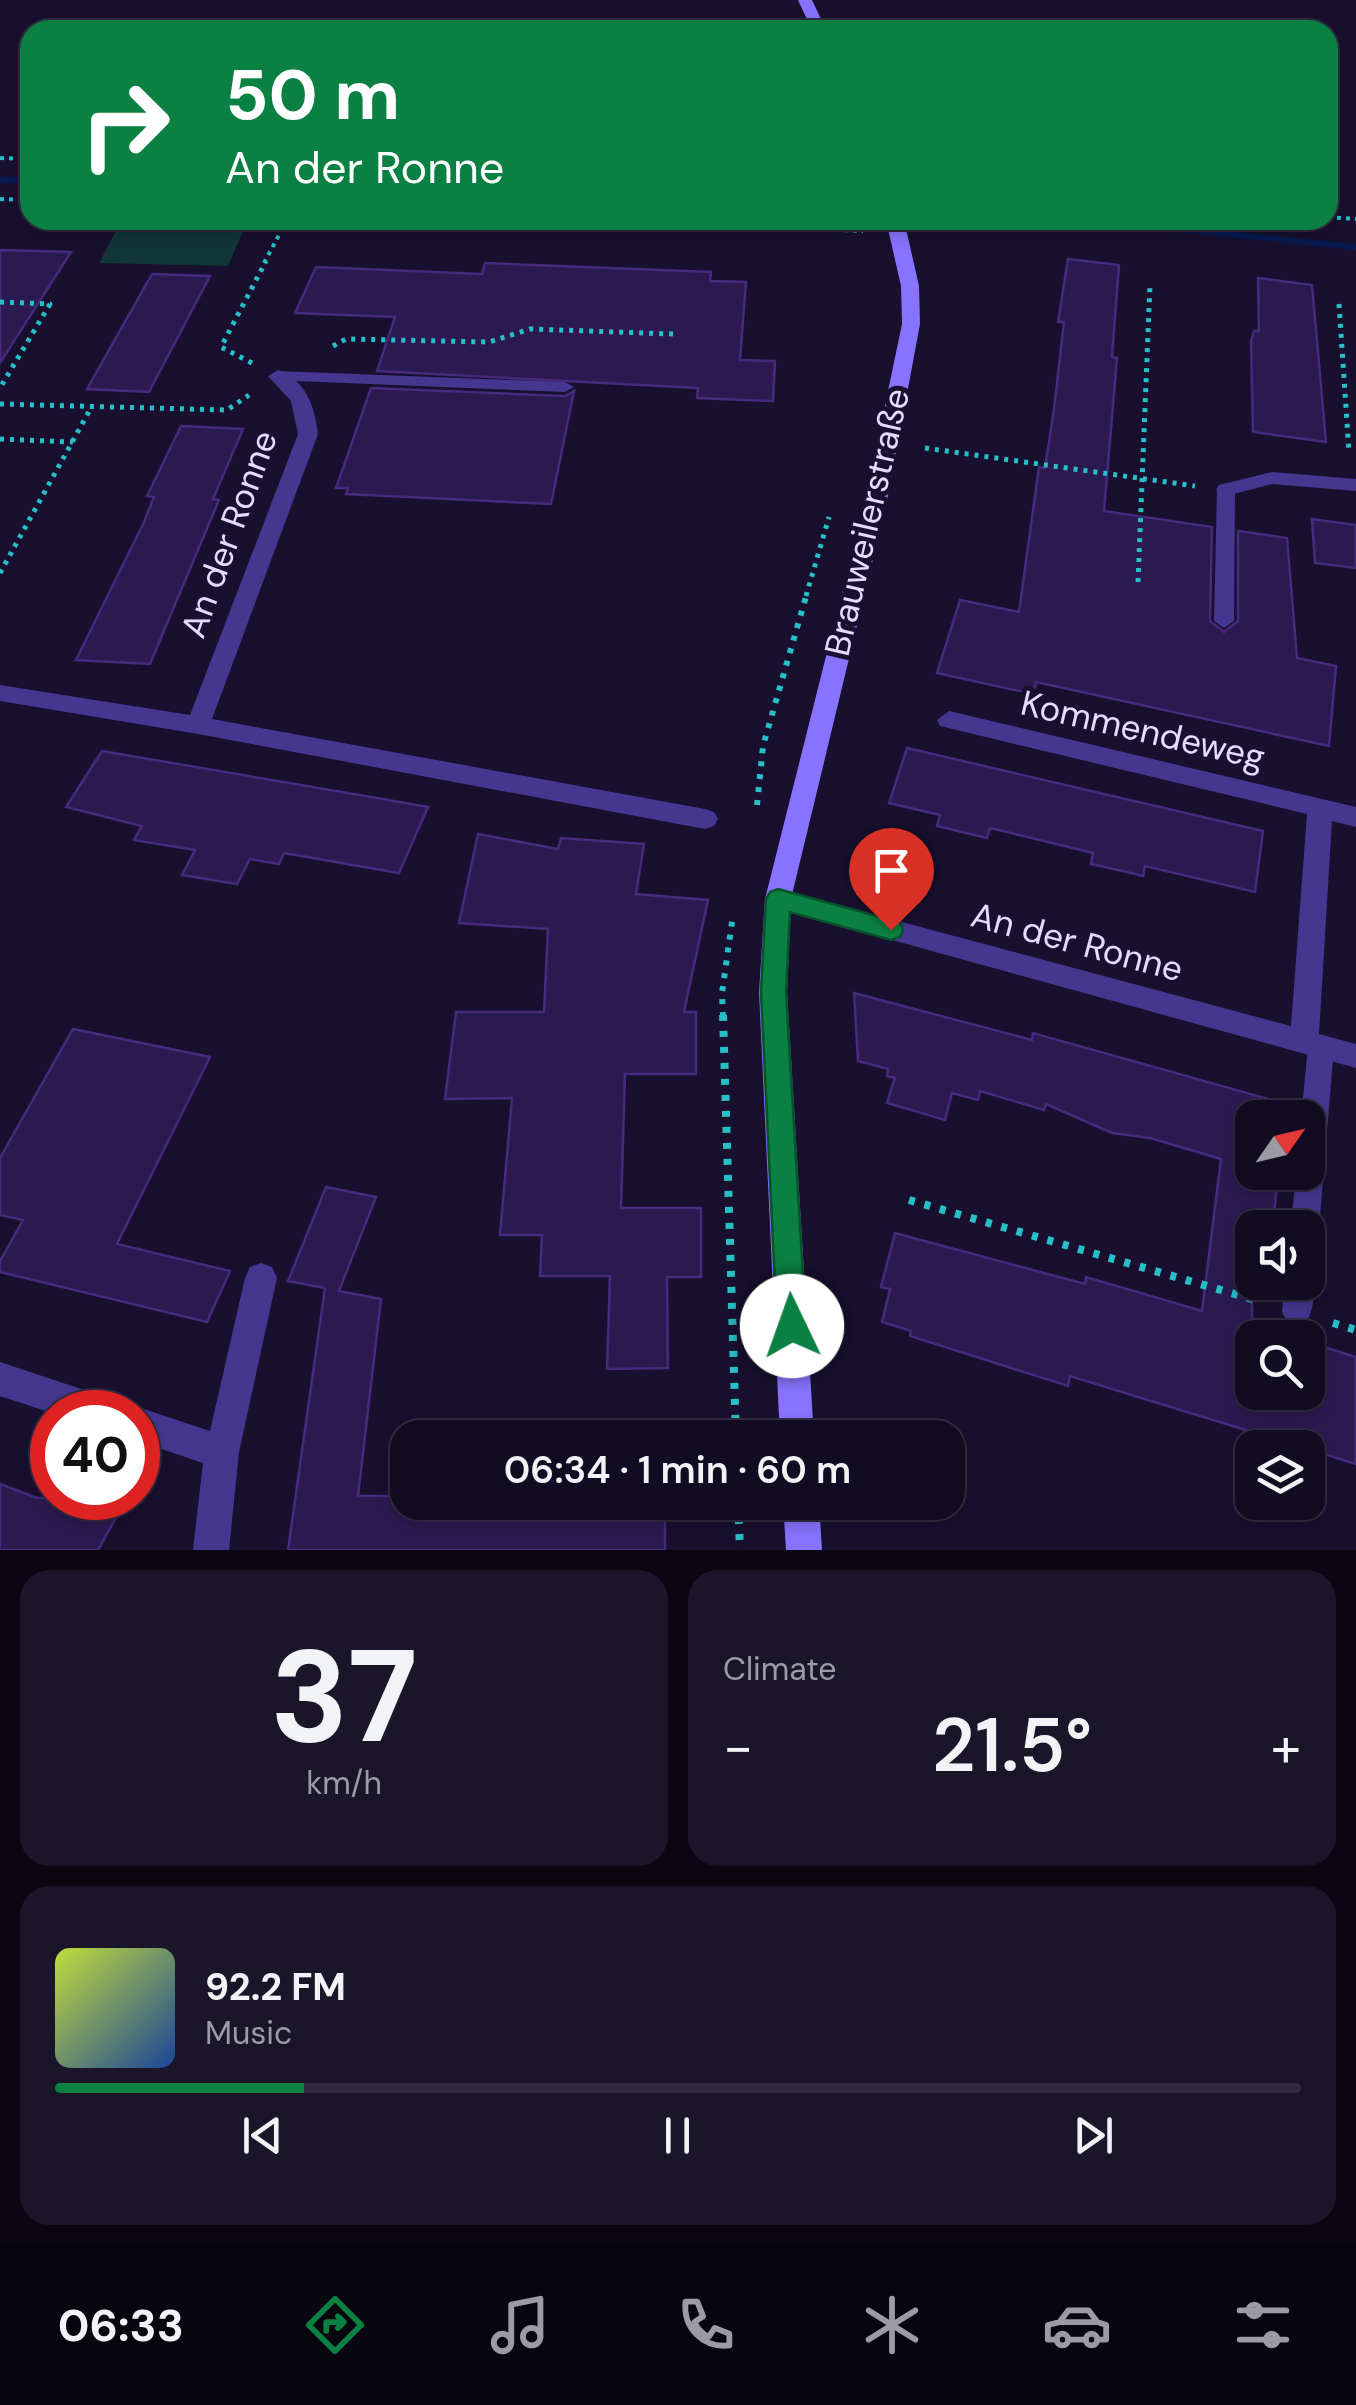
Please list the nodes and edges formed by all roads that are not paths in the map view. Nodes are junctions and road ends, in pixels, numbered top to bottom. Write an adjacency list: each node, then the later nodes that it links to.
1 (897, 230): 13 (street, Brauweilerstraße)
2 (278, 376): 3 (lane); 9 (street, An der Ronne)
3 (565, 387)
4 (1354, 485): 5 (street)
5 (1226, 490): 6 (lane)
6 (1224, 621)
7 (0, 693): 9 (street)
8 (949, 720): 10 (street, Kommendeweg)
9 (198, 725): 12 (street)
10 (1320, 808): 11 (street, Kommendeweg); 14 (street)
11 (1356, 817)
12 (704, 820)
13 (778, 899): 14 (street, An der Ronne); 22 (street, Brauweilerstraße)
14 (1312, 1045): 15 (street, An der Ronne); 16 (lane)
15 (1356, 1056)
16 (1306, 1210)
17 (261, 1278): 24 (street)
18 (1299, 1300): 19 (lane)
19 (1298, 1312)
20 (0, 1379): 21 (street)
21 (34, 1390)
22 (797, 1420)
23 (160, 1431): 24 (street)
24 (222, 1452): 26 (street)
25 (802, 1520): 27 (street)
26 (211, 1550)
27 (804, 1550)

